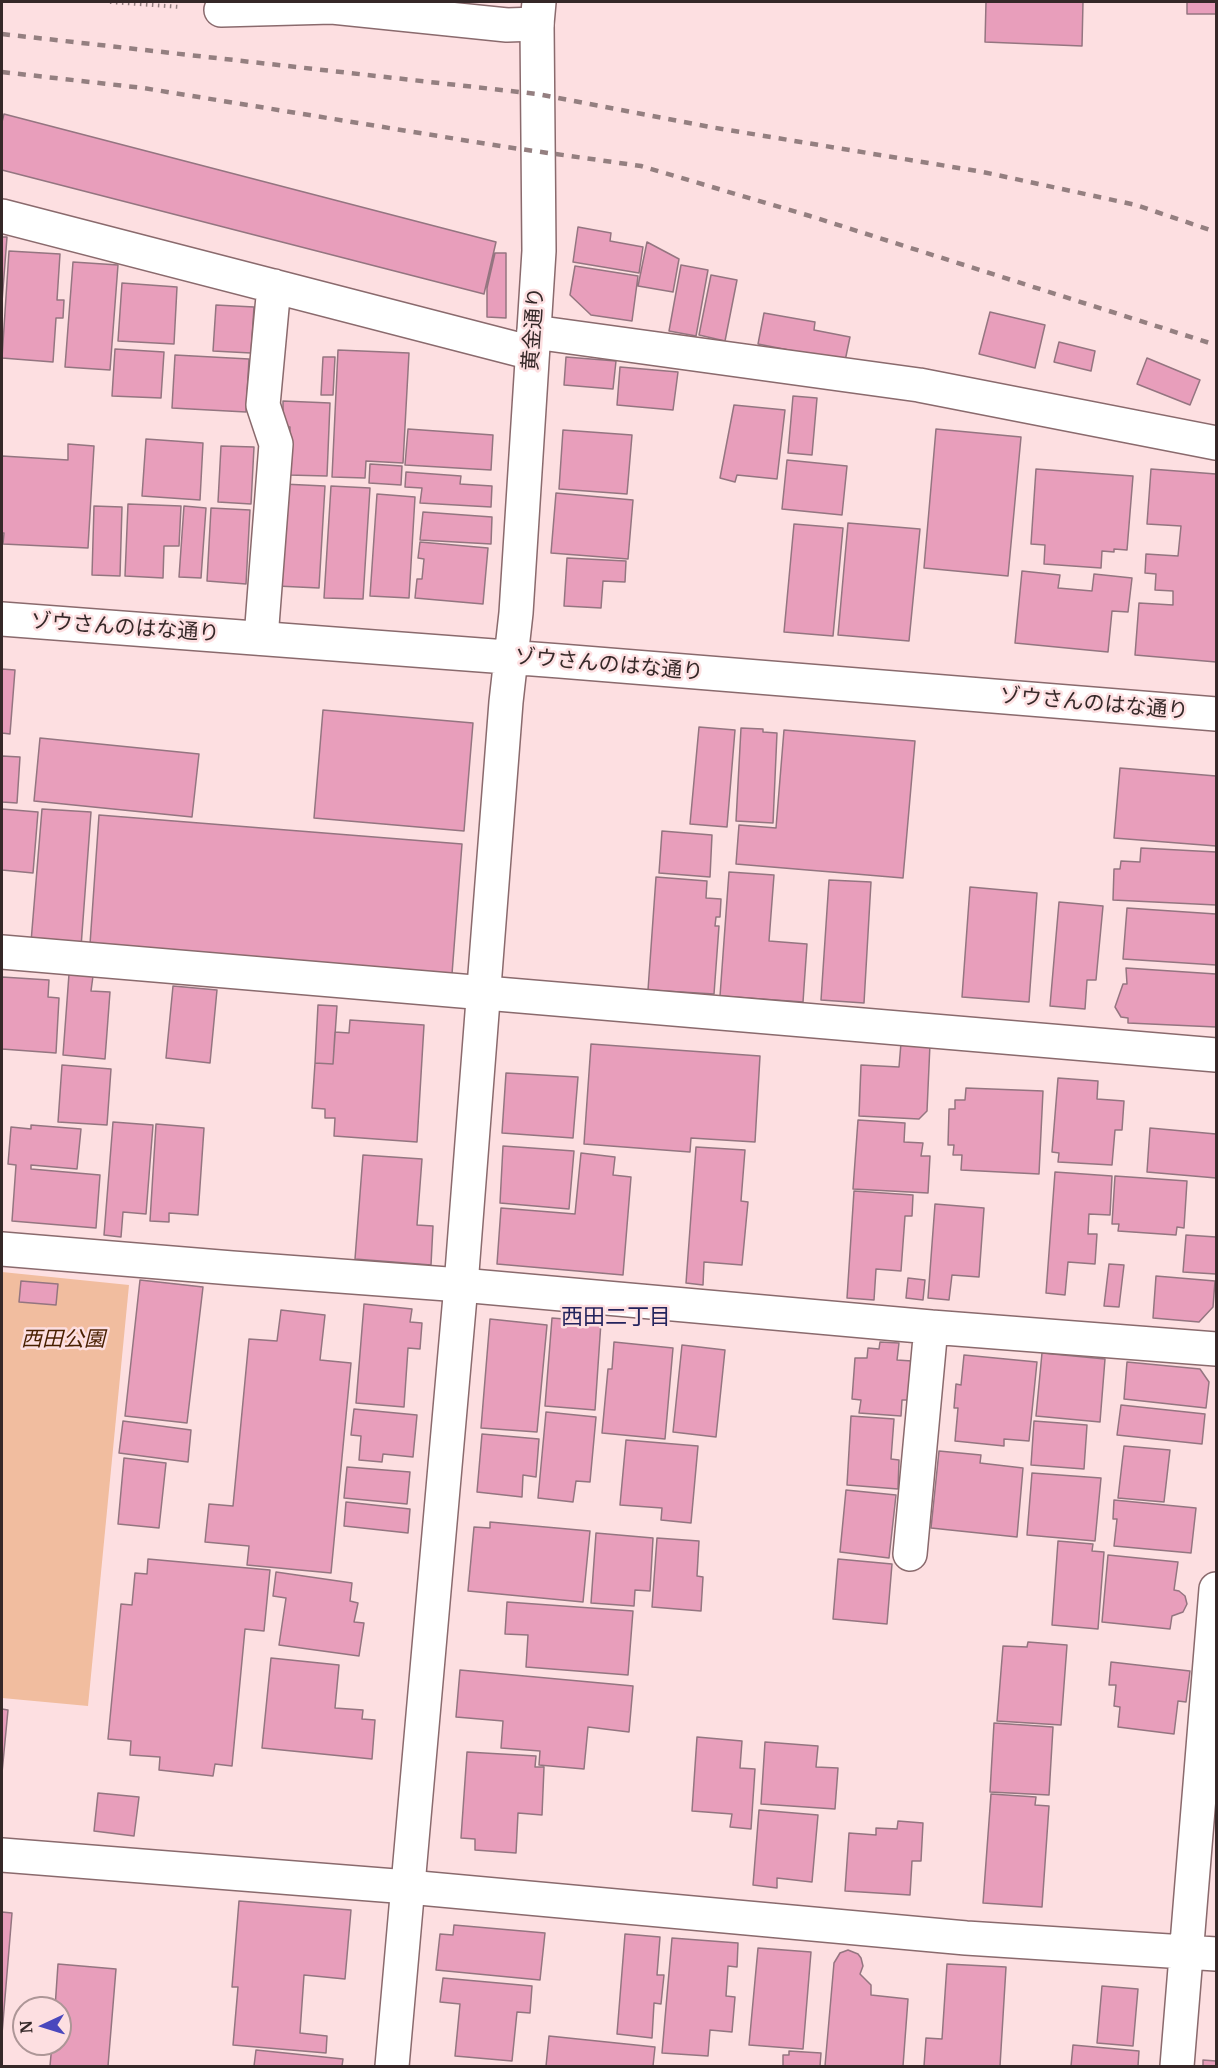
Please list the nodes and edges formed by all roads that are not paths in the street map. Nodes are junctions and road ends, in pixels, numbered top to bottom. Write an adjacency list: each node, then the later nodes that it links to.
1 (220, 10): 2 (street)
2 (538, 13): 5 (street, 黄金通り)
3 (2, 216): 4 (street)
4 (274, 286): 5 (street); 8 (street)
5 (533, 343): 6 (street); 9 (street, 黄金通り)
6 (1216, 443)
7 (2, 619): 8 (street, ゾウさんのはな通り)
8 (261, 638): 9 (street, ゾウさんのはな通り)
9 (511, 657): 10 (street, ゾウさんのはな通り); 12 (street, 黄金通り)
10 (1216, 714)
11 (2, 952): 12 (street)
12 (484, 993): 13 (street); 15 (street, 黄金通り)
13 (1216, 1055)
14 (2, 1249): 15 (street)
15 (461, 1285): 16 (street); 21 (street, 黄金通り)
16 (931, 1327): 17 (street); 18 (street)
17 (1216, 1349)
18 (910, 1554)
19 (1216, 1589): 22 (street)
20 (2, 1855): 21 (street)
21 (408, 1887): 22 (street); 23 (street, 黄金通り)
22 (1202, 1953): 24 (street)
23 (392, 2067)
24 (1177, 2067)

